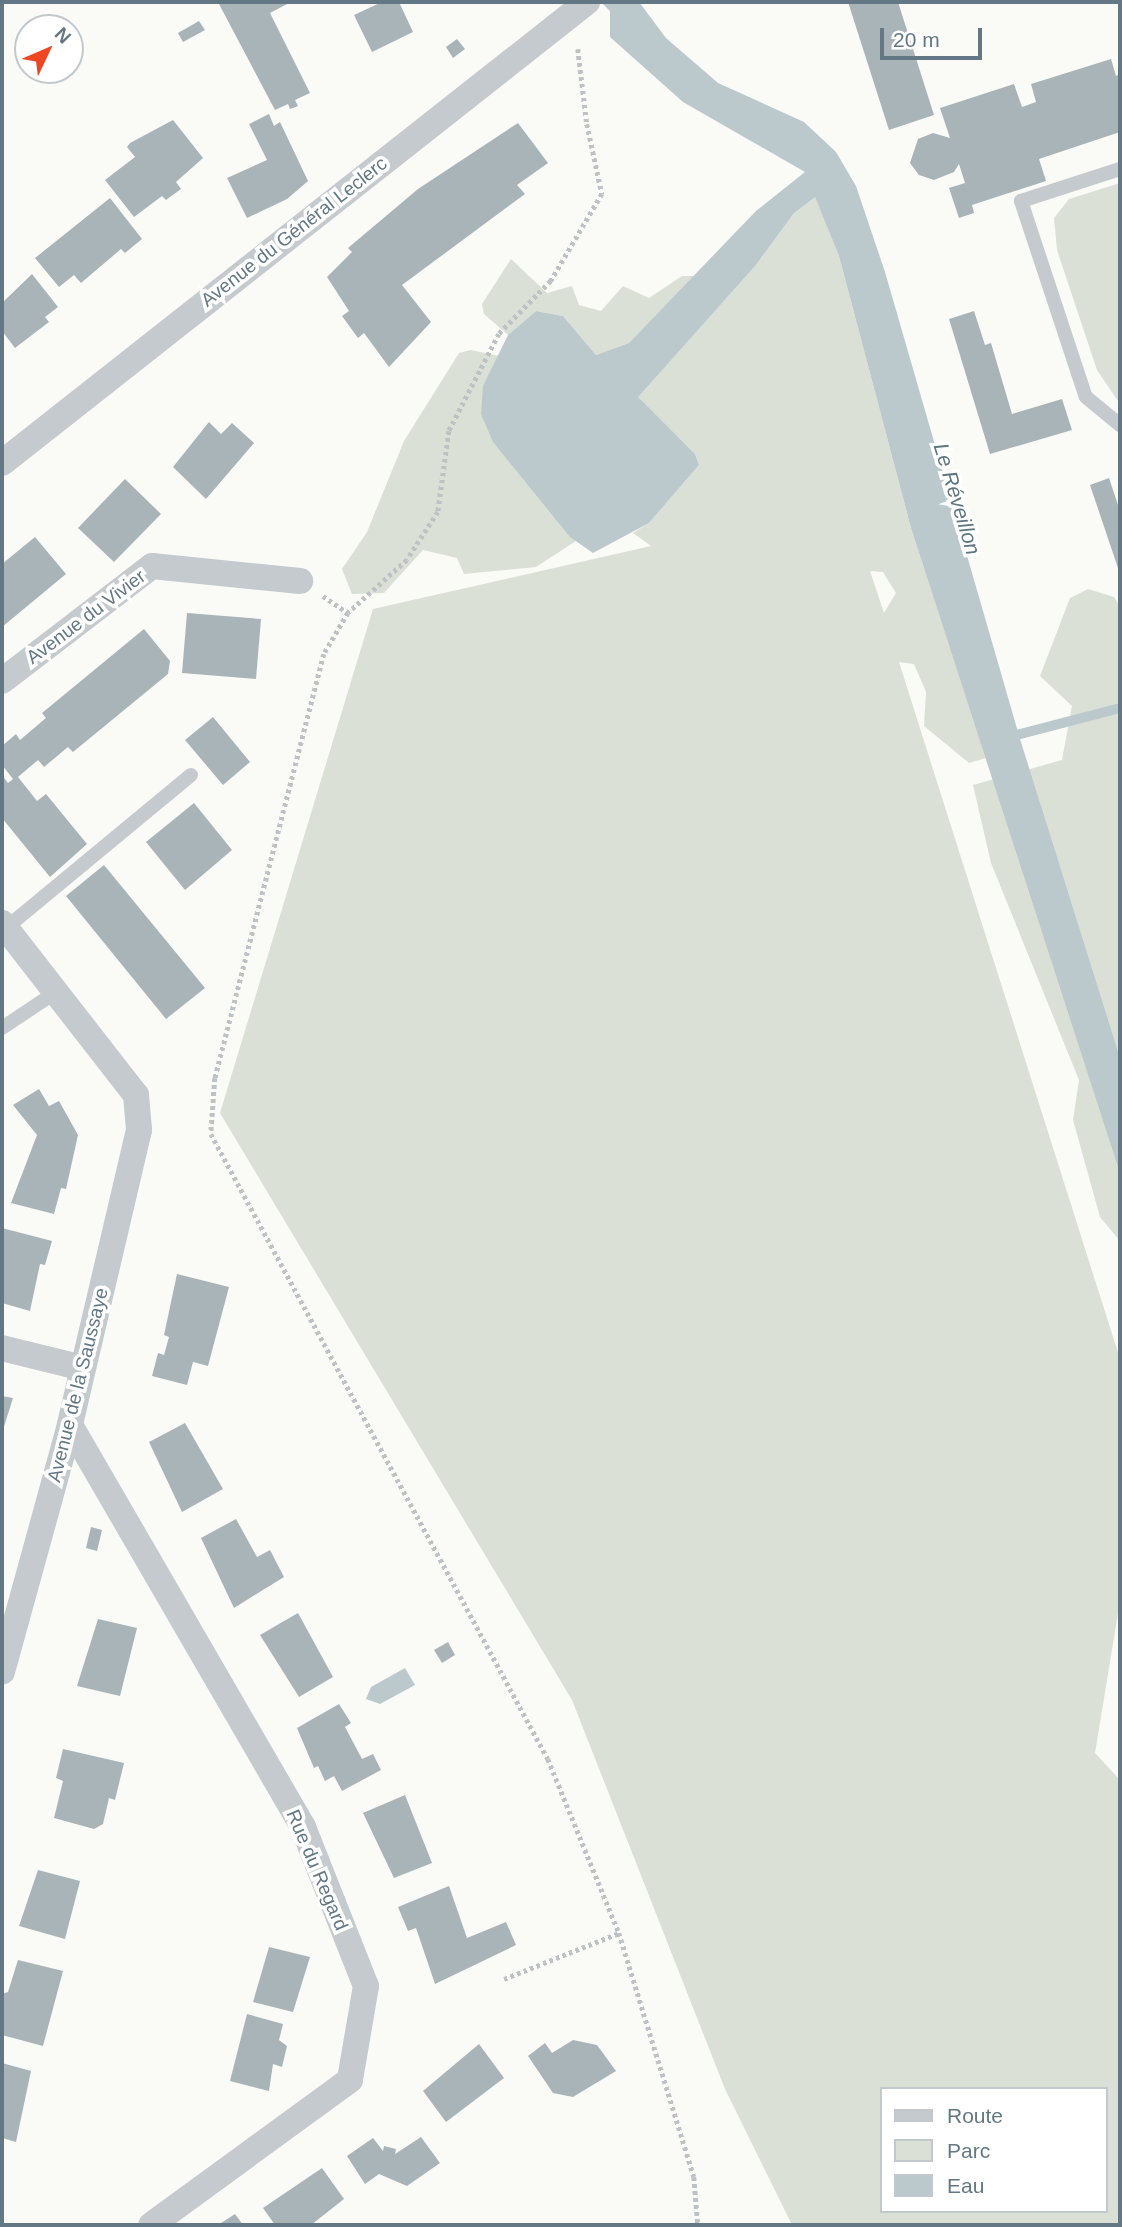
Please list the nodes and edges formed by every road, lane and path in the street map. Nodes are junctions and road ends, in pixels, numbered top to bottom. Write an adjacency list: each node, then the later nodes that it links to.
1 (587, 2): 2 (street, Avenue du Général Leclerc)
2 (561, 21): 5 (street, Avenue du Général Leclerc); 16 (path)
3 (1120, 169): 4 (lane)
4 (1120, 425)
5 (2, 463)
6 (300, 581): 7 (street, Avenue du Vivier)
7 (2, 681)
8 (191, 775): 9 (lane)
9 (4, 926): 10 (street)
10 (56, 992): 11 (lane); 13 (street, Avenue de la Saussaye)
11 (2, 1028)
12 (2, 1348): 13 (street)
13 (83, 1368): 14 (street, Avenue de la Saussaye)
14 (70, 1425): 15 (street, Avenue de la Saussaye); 18 (street, Rue du Regard)
15 (2, 1672)
16 (619, 1933): 17 (path); 19 (path)
17 (504, 1979)
18 (151, 2225)
19 (698, 2225)

